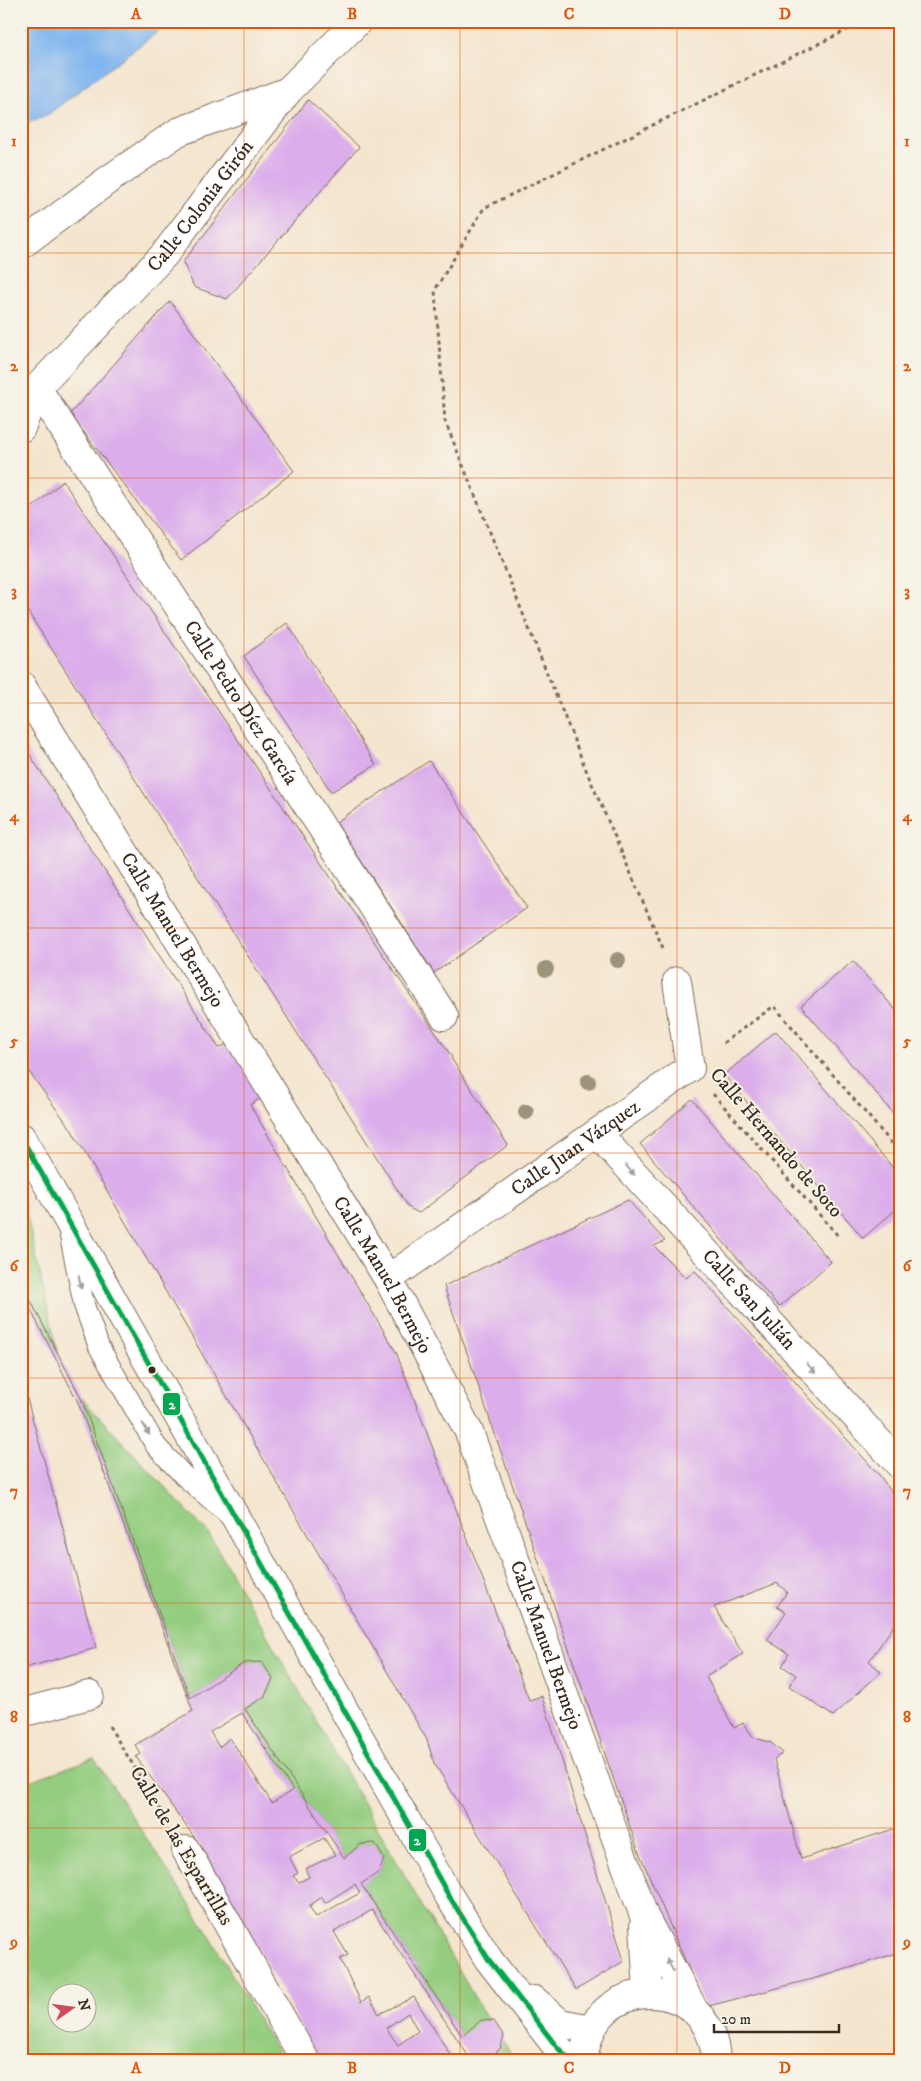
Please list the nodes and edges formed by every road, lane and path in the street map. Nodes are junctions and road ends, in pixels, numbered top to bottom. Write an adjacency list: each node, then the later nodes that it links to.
1 (358, 21): 3 (street, Calle Colonia Girón)
2 (865, 21): 8 (path)
3 (288, 92): 4 (street); 5 (street, Calle Colonia Girón)
4 (21, 245)
5 (29, 391): 6 (street, Calle Colonia Girón); 9 (street, Calle Pedro Díez García)
6 (21, 428)
7 (21, 685): 15 (street, Calle Manuel Bermejo)
8 (677, 981): 10 (street)
9 (444, 1016)
10 (690, 1068): 11 (street, Calle Juan Vázquez); 13 (path); 14 (path, Calle Hernando de Soto)
11 (598, 1134): 15 (street, Calle Juan Vázquez); 16 (street, Calle San Julián, one-way to 16)
12 (21, 1137): 21 (street)
13 (900, 1152)
14 (840, 1238)
15 (388, 1279): 20 (street, Calle Manuel Bermejo)
16 (900, 1465)
17 (89, 1695): 18 (street); 19 (path, Calle de las Esparrillas)
18 (21, 1713)
19 (186, 1850): 25 (street, Calle de las Esparrillas)
20 (644, 1916): 22 (street); 23 (street, one-way to 20)
21 (489, 1960): 24 (street); 26 (street)
22 (648, 1993): 23 (street); 24 (street)
23 (692, 2008): 28 (street)
24 (591, 2029): 27 (street)
25 (305, 2060)
26 (570, 2060)
27 (584, 2060)
28 (716, 2060)

